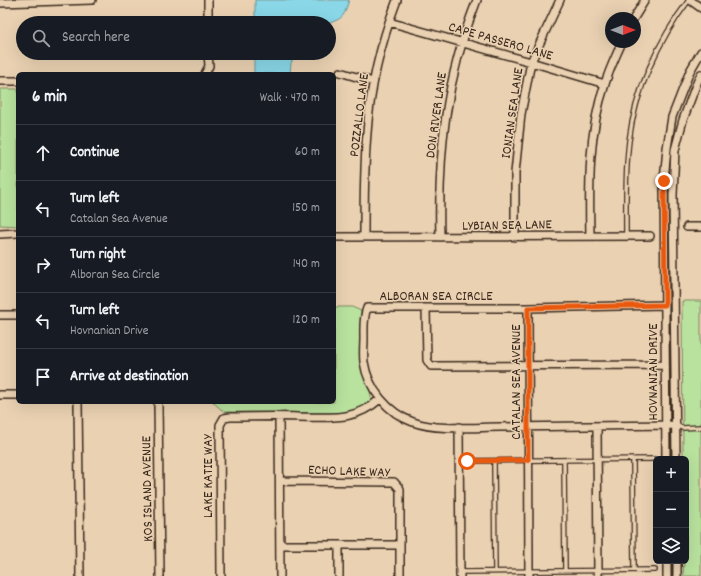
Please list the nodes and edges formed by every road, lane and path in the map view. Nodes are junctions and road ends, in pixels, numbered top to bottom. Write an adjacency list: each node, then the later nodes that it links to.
1 (92, 0): 8 (street)
2 (208, 0): 11 (street)
3 (397, 0): 12 (street, POZZALLO LANE)
4 (477, 0): 13 (street, DON RIVER LANE)
5 (560, 0): 17 (street, IONIAN SEA LANE)
6 (645, 0): 10 (street)
7 (689, 0): 9 (street); 31 (lane)
8 (0, 3)
9 (701, 8)
10 (638, 12)
11 (208, 16)
12 (389, 22): 13 (street, CAPE PASSERO LANE); 23 (street, POZZALLO LANE)
13 (461, 43): 17 (street, CAPE PASSERO LANE); 35 (street, DON RIVER LANE)
14 (620, 48): 24 (street)
15 (701, 52): 36 (street, HOVNANIAN DRIVE)
16 (209, 60): 18 (street)
17 (531, 62): 24 (street, CAPE PASSERO LANE); 29 (street, IONIAN SEA LANE)
18 (206, 72)
19 (340, 72): 23 (street)
20 (701, 74): 50 (street, HOVNANIAN DRIVE)
21 (0, 81): 22 (street)
22 (16, 81)
23 (374, 82): 34 (street, POZZALLO LANE)
24 (605, 84): 30 (street)
25 (687, 227): 26 (street)
26 (701, 227)
27 (0, 234): 28 (street)
28 (16, 234)
29 (515, 236): 30 (street, LYBIAN SEA LANE); 35 (street, LYBIAN SEA LANE)
30 (590, 236): 31 (street, LYBIAN SEA LANE)
31 (626, 236): 32 (street, LYBIAN SEA LANE)
32 (650, 236)
33 (336, 237): 34 (street, LYBIAN SEA LANE)
34 (364, 237): 35 (street, LYBIAN SEA LANE)
35 (440, 237)
36 (665, 305): 38 (street, ALBORAN SEA CIRCLE); 41 (street, HOVNANIAN DRIVE)
37 (426, 308): 38 (street, ALBORAN SEA CIRCLE); 42 (street); 45 (street, ALBORAN SEA CIRCLE)
38 (528, 308): 42 (street, CATALAN SEA AVENUE)
39 (0, 315): 40 (street)
40 (16, 315)
41 (665, 365): 42 (street); 49 (street, HOVNANIAN DRIVE)
42 (528, 366): 51 (street, CATALAN SEA AVENUE)
43 (0, 395): 44 (street)
44 (16, 395)
45 (380, 399): 48 (street, LAKE KATIE WAY); 53 (street, ALBORAN SEA CIRCLE)
46 (78, 404): 77 (street)
47 (158, 404): 78 (street, KOS ISLAND AVENUE)
48 (280, 417): 64 (street); 79 (street, LAKE KATIE WAY)
49 (666, 425): 50 (street, ALBORAN SEA CIRCLE); 52 (street, ALBORAN SEA CIRCLE); 55 (street, HOVNANIAN DRIVE)
50 (676, 425): 54 (lane); 56 (street, HOVNANIAN DRIVE)
51 (528, 426): 52 (street, ALBORAN SEA CIRCLE); 53 (street, ALBORAN SEA CIRCLE); 59 (street, CATALAN SEA AVENUE)
52 (597, 426): 61 (street)
53 (459, 427): 62 (street)
54 (701, 427)
55 (666, 456)
56 (676, 456)
57 (633, 459): 58 (lane); 61 (lane); 70 (lane)
58 (653, 459)
59 (528, 460): 60 (lane); 63 (lane); 75 (street, CATALAN SEA AVENUE)
60 (564, 460): 61 (lane); 73 (lane)
61 (597, 460): 76 (street)
62 (459, 461): 63 (lane); 74 (street)
63 (494, 461): 72 (lane)
64 (280, 482): 65 (street, ECHO LAKE WAY); 66 (street)
65 (400, 544): 67 (street); 82 (street, ECHO LAKE WAY)
66 (280, 545): 67 (street); 80 (street)
67 (339, 545): 81 (street)
68 (667, 564): 83 (street)
69 (677, 564): 84 (street)
70 (634, 570): 71 (lane); 76 (lane)
71 (655, 570)
72 (495, 571): 74 (lane); 75 (lane)
73 (565, 571): 75 (lane); 76 (lane)
74 (460, 574)
75 (529, 574)
76 (598, 574)
77 (80, 576)
78 (160, 576)
79 (220, 576)
80 (280, 576)
81 (339, 576)
82 (400, 576)
83 (667, 576)
84 (677, 576)

